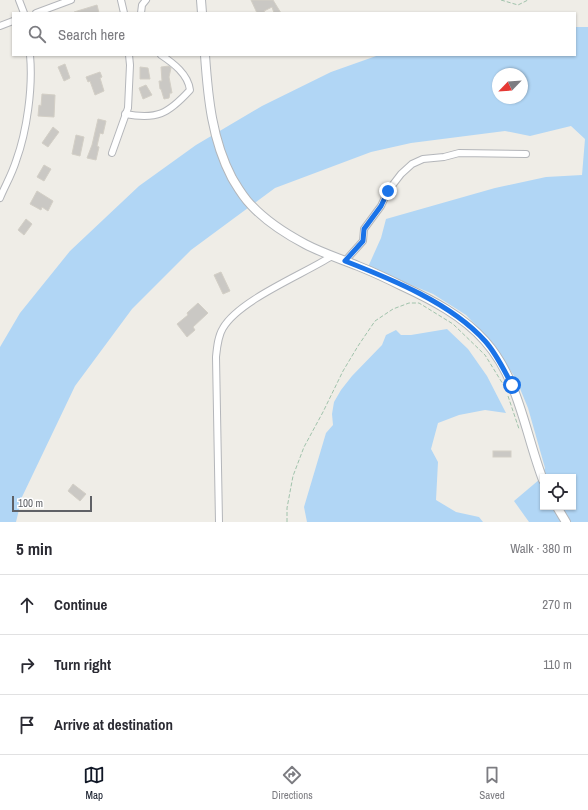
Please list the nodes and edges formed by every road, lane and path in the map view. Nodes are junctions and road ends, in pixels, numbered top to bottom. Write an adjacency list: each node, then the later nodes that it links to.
1 (19, 0): 8 (street)
2 (71, 0): 9 (street)
3 (121, 0): 10 (street)
4 (146, 0): 11 (street)
5 (201, 0): 12 (main road)
6 (501, 0): 7 (path)
7 (528, 0)
8 (24, 12)
9 (39, 12)
10 (124, 12)
11 (140, 12)
12 (202, 12)
13 (12, 22): 14 (street)
14 (0, 26)
15 (30, 56): 22 (street)
16 (129, 56): 19 (street)
17 (162, 56): 19 (street)
18 (205, 56): 23 (main road)
19 (125, 114): 20 (street)
20 (112, 153)
21 (526, 154): 24 (street)
22 (0, 198)
23 (332, 256): 24 (main road); 28 (street)
24 (345, 261): 26 (main road)
25 (520, 431): 29 (path)
26 (541, 474)
27 (559, 510): 30 (main road)
28 (219, 522)
29 (288, 522)
30 (566, 522)

